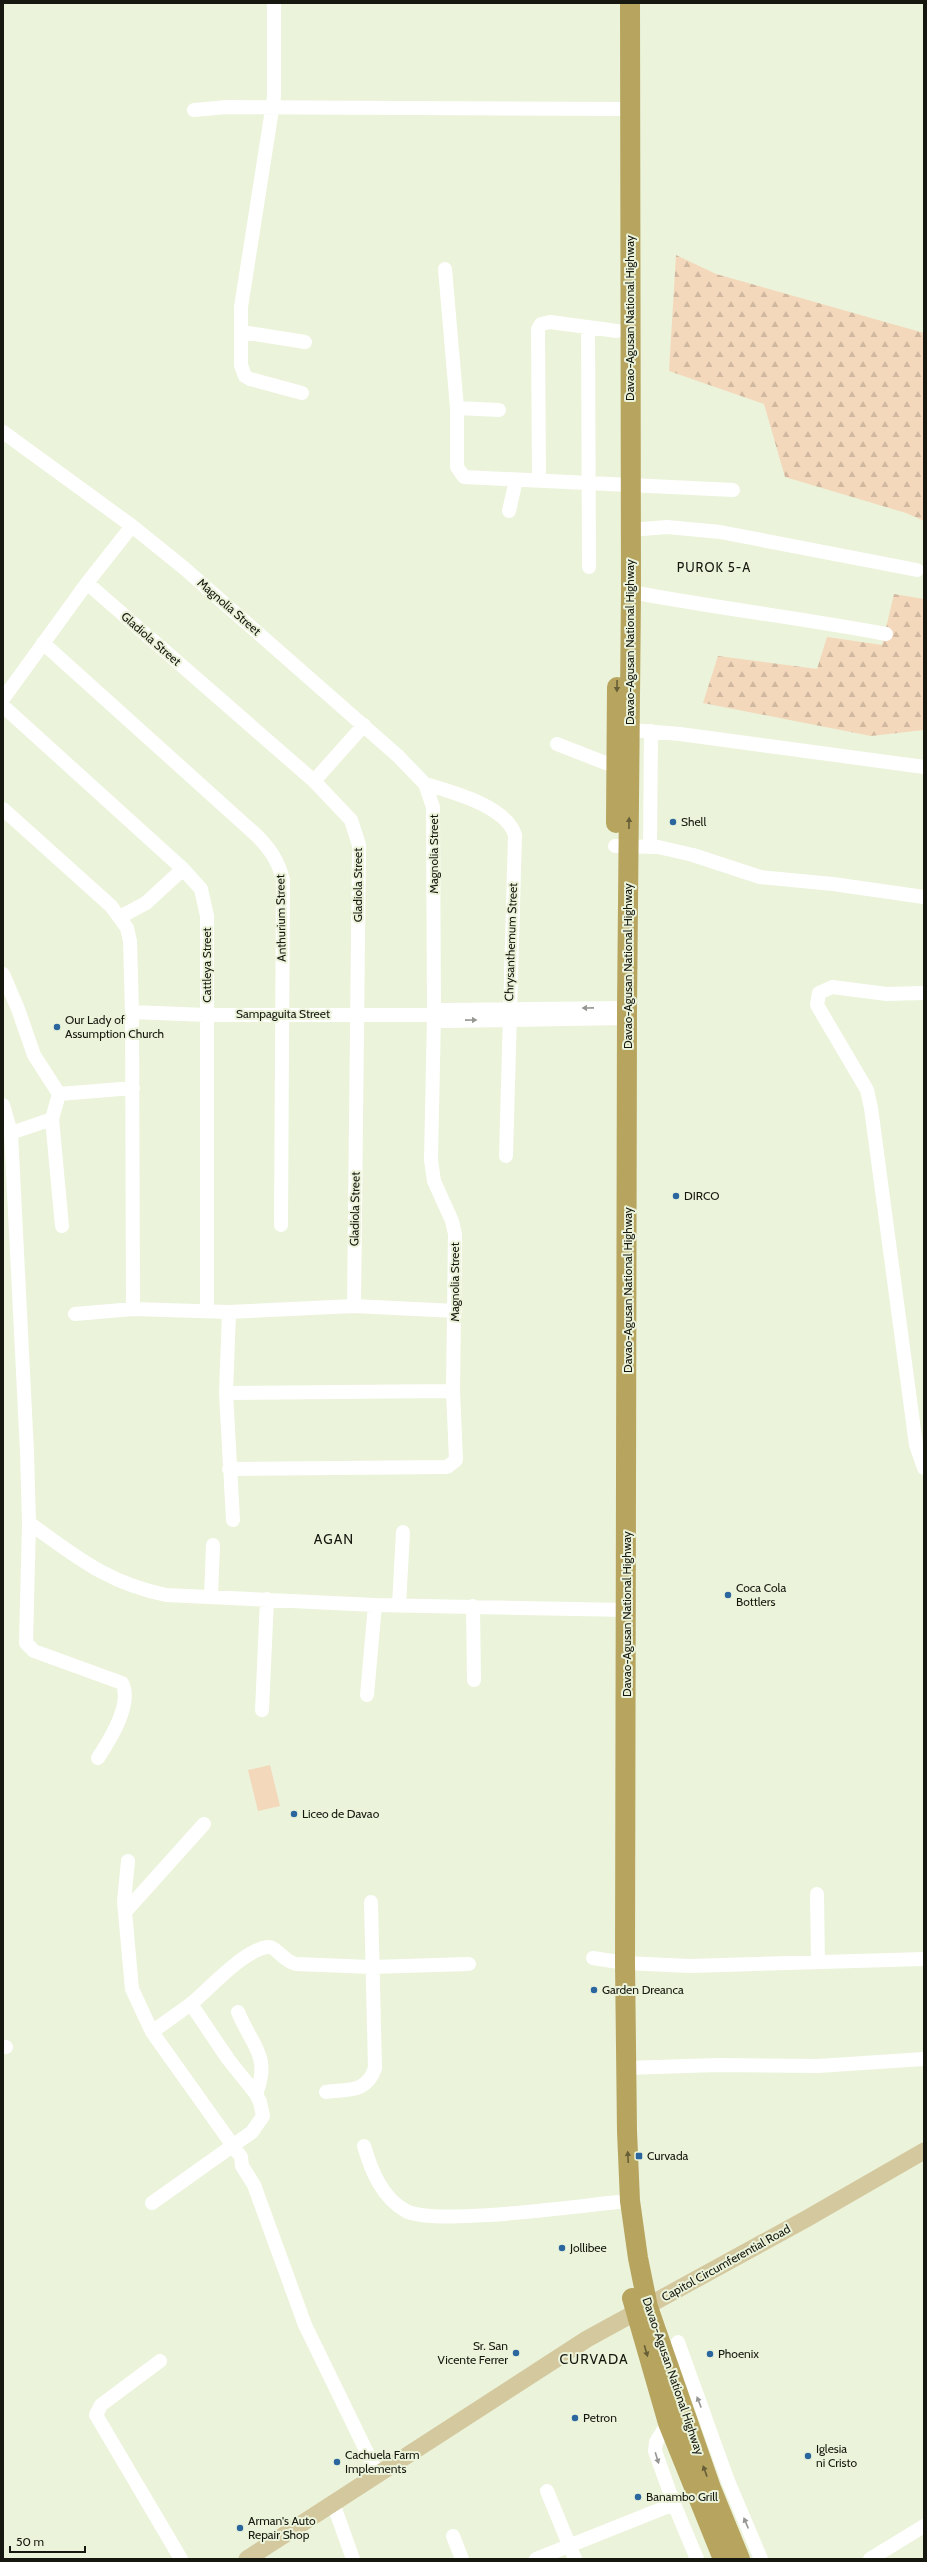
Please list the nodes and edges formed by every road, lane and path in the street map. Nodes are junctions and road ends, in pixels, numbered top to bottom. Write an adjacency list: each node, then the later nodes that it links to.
1 (274, 3): 4 (street)
2 (617, 3): 5 (highway, Davao-Agusan National Highway)
3 (630, 3): 5 (highway, Davao-Agusan National Highway)
4 (273, 107): 5 (street); 6 (street); 10 (street)
5 (623, 109): 9 (highway, Davao-Agusan National Highway); 19 (highway, Davao-Agusan National Highway)
6 (194, 110)
7 (445, 269): 13 (street)
8 (588, 327): 9 (street); 17 (street); 18 (street)
9 (617, 331): 19 (highway, Davao-Agusan National Highway)
10 (242, 332): 11 (street); 12 (street)
11 (306, 342)
12 (302, 393)
13 (457, 408): 14 (street); 16 (street)
14 (499, 410)
15 (3, 432): 22 (street, Magnolia Street)
16 (516, 480): 17 (street); 21 (street)
17 (539, 481): 18 (street)
18 (589, 483): 19 (street); 24 (street)
19 (624, 485): 20 (street); 23 (highway, Davao-Agusan National Highway); 36 (highway, Davao-Agusan National Highway, one-way to 36)
20 (734, 490)
21 (509, 511)
22 (132, 526): 26 (street); 32 (street, Magnolia Street)
23 (630, 530): 25 (street); 27 (highway, Davao-Agusan National Highway)
24 (589, 567)
25 (917, 570)
26 (87, 583): 29 (street); 38 (street, Gladiola Street)
27 (631, 592): 28 (street); 33 (highway, Davao-Agusan National Highway)
28 (886, 634)
29 (43, 643): 30 (street); 49 (street, Anthurium Street)
30 (3, 700)
31 (3, 706): 43 (street, Cattleya Street)
32 (364, 726): 38 (street); 39 (street, Magnolia Street)
33 (630, 730): 34 (street); 41 (highway, Davao-Agusan National Highway, one-way to 33)
34 (651, 731): 37 (street); 42 (street)
35 (557, 744): 36 (street)
36 (616, 767): 41 (highway, Davao-Agusan National Highway)
37 (924, 767)
38 (314, 781): 51 (street, Gladiola Street)
39 (425, 784): 52 (street, Chrysanthemum Street); 54 (street, Magnolia Street)
40 (3, 809): 45 (street)
41 (622, 846): 42 (street); 50 (highway, Davao-Agusan National Highway)
42 (650, 847): 44 (street)
43 (183, 869): 45 (street); 53 (street, Cattleya Street)
44 (924, 897)
45 (120, 917): 48 (street)
46 (3, 974): 56 (street)
47 (924, 993): 71 (street)
48 (132, 1012): 53 (street, Sampaguita Street); 55 (street)
49 (282, 1013): 51 (street, Sampaguita Street); 53 (street, Sampaguita Street); 61 (street, Anthurium Street)
50 (621, 1013): 52 (street, Sampaguita Street); 82 (highway, Davao-Agusan National Highway)
51 (357, 1014): 54 (street, Sampaguita Street); 63 (street, Gladiola Street)
52 (509, 1014): 54 (street, Sampaguita Street); 60 (street, Chrysanthemum Street)
53 (207, 1015): 65 (street, Cattleya Street)
54 (434, 1015): 66 (street, Magnolia Street)
55 (133, 1088): 56 (street); 64 (street)
56 (58, 1094): 58 (street)
57 (3, 1105): 59 (street)
58 (52, 1119): 59 (street); 62 (street)
59 (11, 1132): 74 (street)
60 (506, 1156)
61 (281, 1225)
62 (62, 1226)
63 (354, 1306): 66 (street); 67 (street)
64 (133, 1309): 65 (street); 68 (street)
65 (207, 1311): 67 (street)
66 (455, 1311): 69 (street, Magnolia Street)
67 (228, 1312): 70 (street)
68 (75, 1314)
69 (453, 1391): 70 (street); 72 (street, Magnolia Street)
70 (226, 1393): 72 (street)
71 (924, 1468)
72 (229, 1470): 73 (street)
73 (232, 1520)
74 (29, 1523): 77 (street); 86 (street)
75 (402, 1532): 80 (street)
76 (213, 1545): 77 (street)
77 (211, 1596): 78 (street)
78 (267, 1599): 79 (street); 85 (street)
79 (375, 1604): 80 (street); 84 (street)
80 (399, 1605): 81 (street)
81 (473, 1606): 82 (street); 83 (street)
82 (620, 1610): 95 (highway, Davao-Agusan National Highway)
83 (474, 1680)
84 (367, 1695)
85 (262, 1710)
86 (98, 1758)
87 (204, 1824): 91 (street)
88 (128, 1861): 91 (street)
89 (817, 1894): 94 (street)
90 (371, 1902): 97 (street)
91 (125, 1912): 100 (street)
92 (593, 1958): 95 (street)
93 (924, 1959): 94 (street)
94 (818, 1961): 95 (street)
95 (619, 1962): 102 (highway, Davao-Agusan National Highway); 108 (highway, Davao-Agusan National Highway)
96 (469, 1964): 97 (street)
97 (371, 1967): 98 (street); 103 (street)
98 (190, 2004): 100 (street); 104 (street)
99 (238, 2012): 104 (street)
100 (152, 2032): 105 (street)
101 (924, 2059): 102 (street)
102 (626, 2068): 110 (highway, Davao-Agusan National Highway, one-way to 102)
103 (326, 2092)
104 (256, 2094): 105 (street)
105 (232, 2145): 109 (street); 114 (street)
106 (364, 2146): 108 (street)
107 (924, 2151): 110 (main road, Capitol Circumferential Road)
108 (618, 2202): 110 (highway, Davao-Agusan National Highway)
109 (152, 2203)
110 (642, 2310): 113 (highway, Davao-Agusan National Highway, one-way to 113); 114 (main road, Capitol Circumferential Road); 129 (highway, Davao-Agusan National Highway, one-way to 110)
111 (678, 2342): 130 (street, one-way to 111)
112 (160, 2361): 121 (street)
113 (668, 2424): 117 (street, one-way to 117); 128 (highway, Davao-Agusan National Highway)
114 (378, 2475): 116 (main road, Capitol Circumferential Road)
115 (547, 2490): 120 (street)
116 (333, 2503): 122 (main road, Capitol Circumferential Road); 123 (street)
117 (674, 2504): 120 (street); 127 (street)
118 (924, 2526): 131 (street)
119 (453, 2536): 124 (street)
120 (570, 2545): 125 (street); 126 (street)
121 (180, 2559)
122 (247, 2559)
123 (353, 2559)
124 (462, 2559)
125 (536, 2559)
126 (575, 2559)
127 (697, 2559)
128 (724, 2559)
129 (740, 2559)
130 (761, 2559)
131 (870, 2559)

